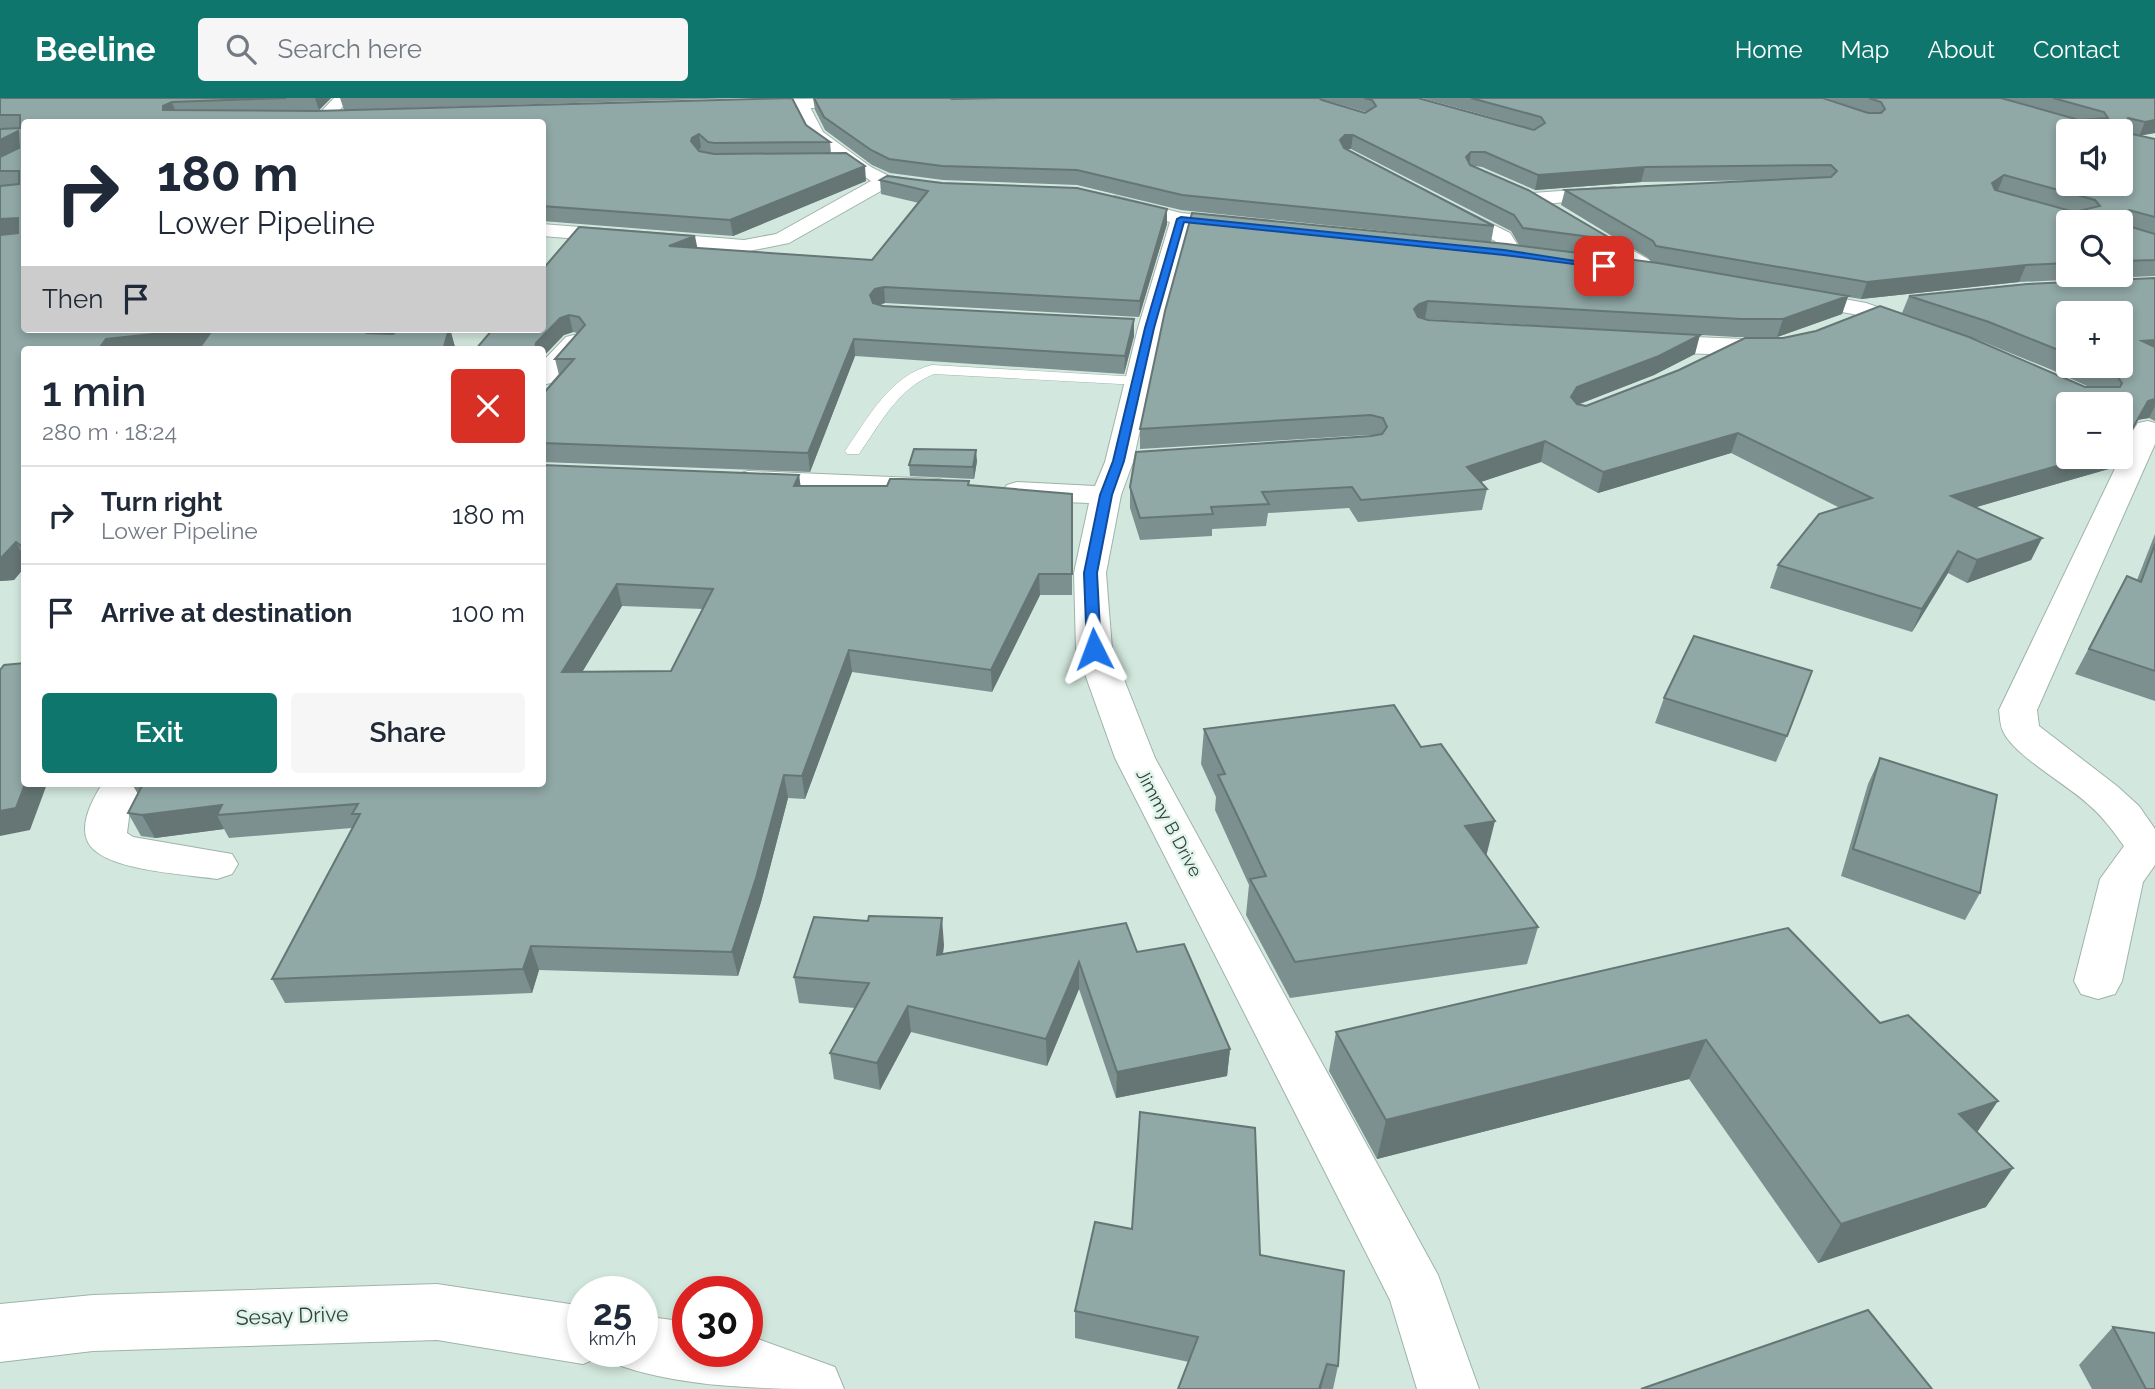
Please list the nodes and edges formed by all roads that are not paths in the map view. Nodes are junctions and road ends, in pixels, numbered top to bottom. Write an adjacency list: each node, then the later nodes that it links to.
1 (343, 98): 5 (street)
2 (986, 101): 4 (street)
3 (729, 109): 4 (street)
4 (802, 109): 7 (street)
5 (351, 117)
6 (826, 162): 7 (lane)
7 (853, 162): 8 (street)
8 (885, 181): 9 (street); 17 (street)
9 (956, 189)
10 (1510, 189): 13 (street)
11 (1628, 192): 13 (street)
12 (1102, 199): 15 (street)
13 (1532, 199): 22 (street)
14 (1432, 200): 19 (street)
15 (1181, 219): 16 (street); 35 (street, Jimmy B Drive)
16 (1263, 228)
17 (546, 230)
18 (1477, 250): 19 (street)
19 (1504, 252): 20 (street)
20 (1531, 256)
21 (1599, 265): 22 (street)
22 (1654, 272): 23 (street)
23 (1681, 277)
24 (1773, 293): 26 (street)
25 (1912, 303): 26 (street)
26 (1865, 311): 27 (street); 28 (street)
27 (1837, 328)
28 (1934, 335)
29 (1627, 341): 32 (street)
30 (574, 342): 34 (street)
31 (1801, 342): 32 (street)
32 (1735, 347): 33 (street)
33 (1688, 370)
34 (546, 374)
35 (1139, 381): 37 (lane); 38 (street, Jimmy B Drive)
36 (2141, 426): 42 (street)
37 (853, 450)
38 (1124, 472): 39 (street); 47 (street, Jimmy B Drive)
39 (721, 479)
40 (120, 787): 41 (street)
41 (217, 864)
42 (2098, 981)
43 (567, 1332): 44 (street, Sesay Drive)
44 (0, 1333)
45 (658, 1347): 46 (street)
46 (813, 1389)
47 (1448, 1389)

